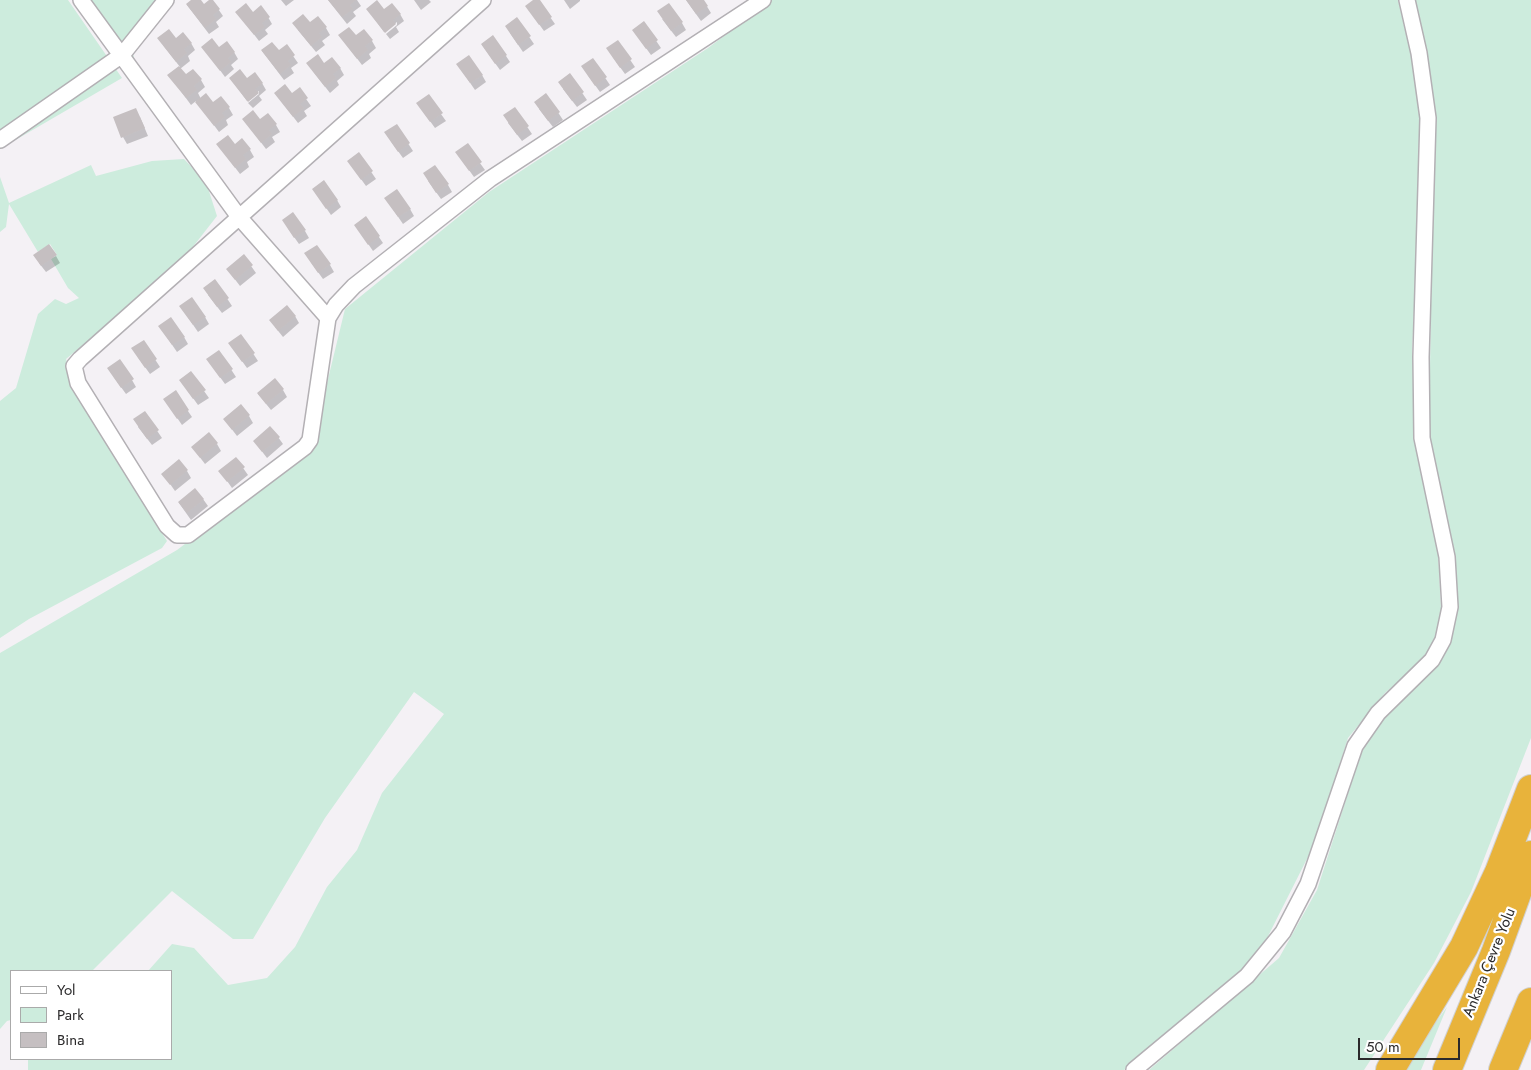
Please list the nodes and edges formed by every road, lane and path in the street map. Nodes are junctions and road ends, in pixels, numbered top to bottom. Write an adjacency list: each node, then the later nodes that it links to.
1 (81, 0): 6 (street)
2 (166, 0): 6 (street)
3 (483, 0): 8 (street)
4 (763, 0): 9 (street)
5 (1407, 0): 13 (street)
6 (122, 55): 7 (street); 8 (street)
7 (0, 140)
8 (239, 217): 9 (street); 9 (street)
9 (328, 318)
10 (1531, 789): 14 (highway)
11 (1531, 855): 15 (highway, Ankara Çevre Yolu)
12 (1531, 1002): 16 (highway)
13 (1134, 1070)
14 (1390, 1070)
15 (1447, 1070)
16 (1503, 1070)

